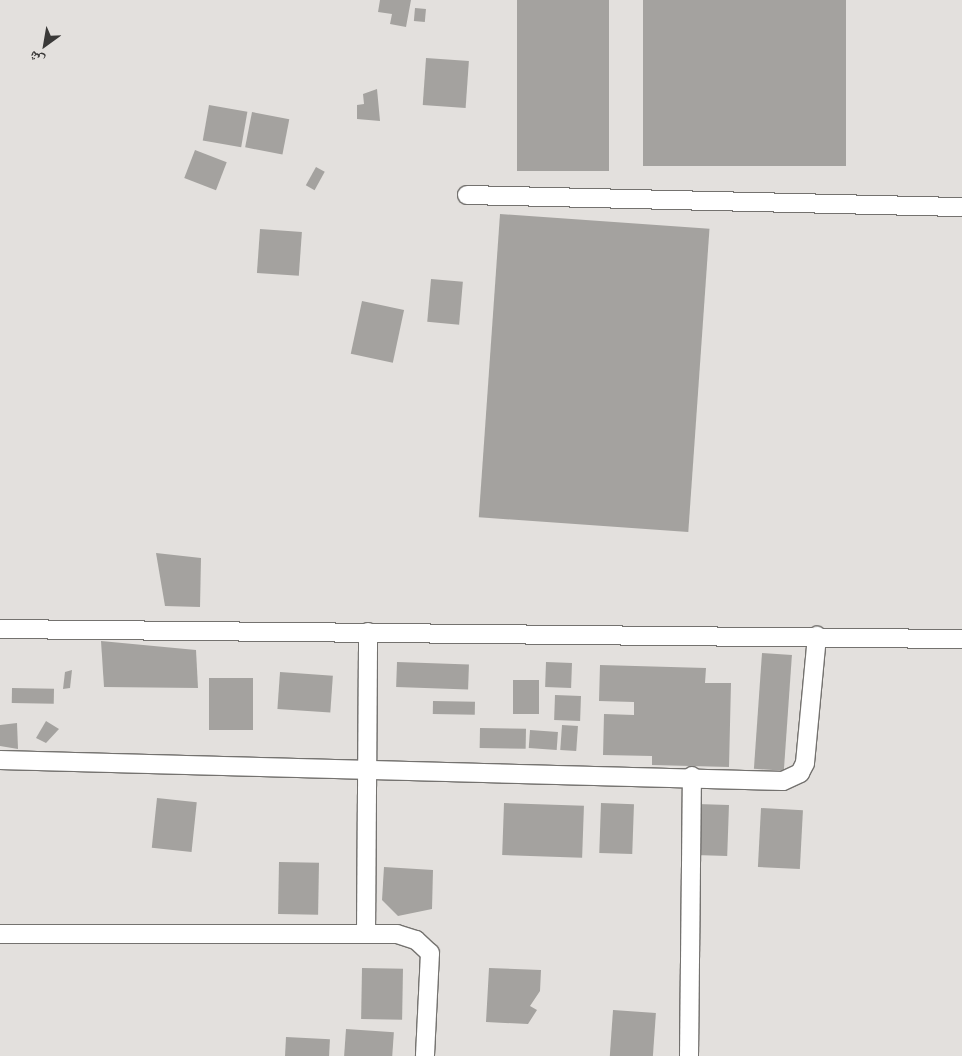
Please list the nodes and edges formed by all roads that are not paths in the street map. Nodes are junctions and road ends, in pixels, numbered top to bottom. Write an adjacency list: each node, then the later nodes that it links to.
1 (468, 195): 2 (street)
2 (962, 207)
3 (0, 629): 4 (street)
4 (368, 632): 5 (street); 8 (street)
5 (817, 636): 6 (street); 9 (street)
6 (962, 639)
7 (0, 760): 8 (street)
8 (367, 770): 9 (street); 11 (street)
9 (692, 776): 13 (street)
10 (0, 934): 11 (street)
11 (366, 934): 12 (street)
12 (425, 1056)
13 (689, 1056)

